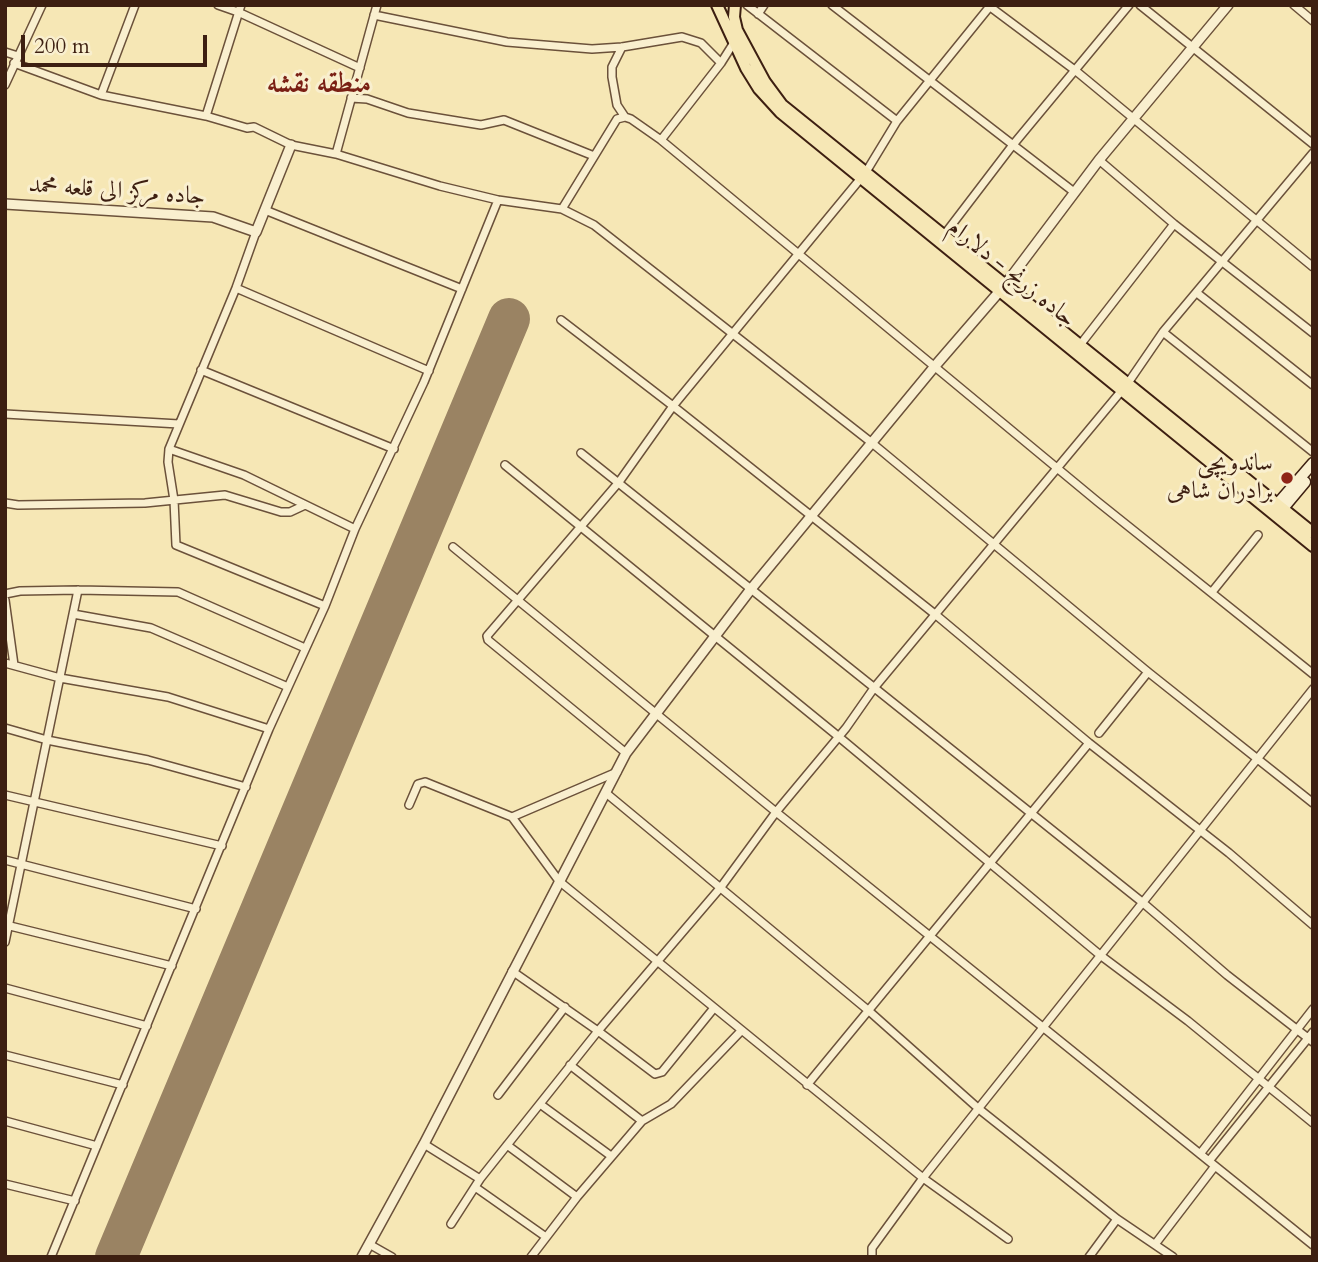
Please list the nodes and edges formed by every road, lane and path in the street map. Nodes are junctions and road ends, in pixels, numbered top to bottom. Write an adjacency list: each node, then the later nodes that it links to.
1 (42, 5): 23 (street)
2 (135, 5): 29 (street)
3 (218, 5): 15 (street)
4 (377, 5): 17 (street)
5 (717, 5): 19 (highway, جاده زرنج - دلارام)
6 (735, 5): 43 (highway, جاده زرنج - دلارام)
7 (747, 5): 16 (street)
8 (764, 5): 16 (street)
9 (832, 5): 27 (street)
10 (1129, 5): 26 (street)
11 (1140, 5): 21 (street)
12 (1228, 5): 21 (street)
13 (1294, 5): 18 (street)
14 (990, 6): 26 (street); 27 (street)
15 (239, 9): 25 (street); 31 (street)
16 (758, 14): 33 (street)
17 (374, 15): 20 (street); 25 (street)
18 (1313, 21)
19 (733, 44): 24 (street); 43 (highway, جاده زرنج - دلارام)
20 (622, 47): 24 (street); 32 (street)
21 (1194, 48): 34 (street); 36 (street)
22 (5, 51): 23 (street)
23 (16, 60): 28 (street); 29 (street)
24 (721, 63): 35 (street)
25 (360, 68): 30 (street)
26 (1076, 71): 34 (street); 38 (street)
27 (931, 81): 33 (street); 38 (street)
28 (5, 85)
29 (101, 94): 31 (street)
30 (351, 98): 40 (street); 41 (street)
31 (206, 116): 37 (street)
32 (625, 117): 35 (street); 41 (street)
33 (897, 121): 43 (street)
34 (1133, 121): 42 (street); 49 (street)
35 (661, 139): 53 (street)
36 (1313, 144)
37 (291, 145): 40 (street); 48 (street)
38 (1012, 146): 44 (street); 52 (street)
39 (1313, 153): 49 (street)
40 (336, 154): 45 (street)
41 (594, 156): 47 (street)
42 (1099, 160): 44 (street); 50 (street)
43 (863, 175): 52 (highway, جاده زرنج - دلارام); 53 (street); 57 (highway, جاده زرنج - دلارام)
44 (1074, 192): 57 (street)
45 (498, 200): 47 (street); 58 (street)
46 (5, 204): 51 (street, جاده مرکز الی قلعه محمد)
47 (562, 209): 63 (street)
48 (265, 210): 51 (street); 58 (street)
49 (1257, 221): 54 (street); 55 (street)
50 (1174, 224): 54 (street); 64 (street)
51 (256, 232): 56 (street)
52 (944, 235): 57 (highway, جاده زرنج - دلارام)
53 (799, 255): 63 (street); 65 (street)
54 (1223, 262): 59 (street); 62 (street)
55 (1313, 267)
56 (236, 288): 66 (street); 67 (street)
57 (1002, 288): 64 (highway, جاده زرنج - دلارام); 65 (street); 69 (highway, جاده زرنج - دلارام)
58 (462, 289): 67 (street)
59 (1197, 292): 61 (street); 68 (street)
60 (561, 320): 70 (street)
61 (1163, 332): 69 (street); 76 (street)
62 (1313, 333)
63 (733, 335): 70 (street); 73 (street)
64 (1080, 345): 69 (highway, جاده زرنج - دلارام)
65 (935, 366): 73 (street); 80 (street)
66 (201, 370): 72 (street); 75 (street)
67 (429, 371): 75 (street)
68 (1313, 385)
69 (1125, 387): 80 (street); 86 (highway, جاده زرنج - دلارام)
70 (673, 406): 82 (street); 87 (street)
71 (5, 414): 72 (street)
72 (179, 424): 74 (street)
73 (872, 443): 87 (street); 92 (street)
74 (169, 449): 83 (street); 85 (street)
75 (394, 449): 89 (street)
76 (1313, 452)
77 (581, 453): 82 (street)
78 (1313, 463): 86 (main road)
79 (505, 465): 88 (street)
80 (1058, 469): 92 (street); 97 (street)
81 (1313, 473): 86 (main road)
82 (619, 482): 88 (street); 95 (street)
83 (174, 500): 84 (street); 85 (street); 101 (street)
84 (5, 503)
85 (305, 505): 89 (street)
86 (1276, 510): 90 (highway, جاده زرنج - دلارام); 93 (highway, جاده زرنج - دلارام)
87 (812, 517): 95 (street); 104 (street)
88 (580, 526): 100 (street); 105 (street)
89 (355, 529): 101 (street)
90 (1313, 533)
91 (1258, 535): 97 (street)
92 (994, 542): 104 (street); 108 (street)
93 (1313, 546)
94 (453, 547): 100 (street)
95 (751, 589): 105 (street); 112 (street)
96 (78, 590): 98 (street); 103 (street); 106 (street)
97 (1212, 592): 109 (street)
98 (5, 594)
99 (5, 600): 102 (street)
100 (516, 601): 114 (street); 121 (street)
101 (325, 606): 106 (street)
102 (6, 611): 107 (street)
103 (73, 614): 110 (street); 111 (street)
104 (936, 615): 112 (street); 120 (street)
105 (716, 637): 114 (street); 118 (street)
106 (305, 648): 111 (street)
107 (9, 664): 110 (street)
108 (1148, 671): 117 (street); 122 (street)
109 (1313, 674)
110 (60, 678): 116 (street); 119 (street)
111 (288, 687): 116 (street)
112 (874, 688): 118 (street); 131 (street)
113 (1313, 689): 122 (street)
114 (655, 714): 121 (street); 130 (street)
115 (5, 728): 119 (street)
116 (269, 729): 124 (street)
117 (1099, 733)
118 (839, 737): 130 (street); 137 (street)
119 (47, 740): 124 (street); 127 (street)
120 (1089, 743): 131 (street); 133 (street)
121 (626, 753): 123 (street)
122 (1257, 759): 128 (street); 133 (street)
123 (617, 772): 125 (street); 132 (street)
124 (246, 788): 134 (street)
125 (606, 793): 138 (street); 139 (street)
126 (5, 795): 127 (street)
127 (34, 801): 134 (street); 136 (street)
128 (1313, 803)
129 (409, 805): 132 (street)
130 (776, 812): 139 (street); 144 (street)
131 (1030, 814): 137 (street); 140 (street)
132 (512, 817): 138 (street)
133 (1200, 831): 140 (street); 143 (street)
134 (222, 846): 141 (street)
135 (5, 860): 136 (street)
136 (22, 864): 141 (street); 142 (street)
137 (988, 864): 144 (street); 146 (street)
138 (559, 881): 147 (street); 149 (street)
139 (721, 887): 147 (street); 154 (street)
140 (1142, 902): 146 (street); 157 (street)
141 (196, 908): 148 (street)
142 (7, 925): 145 (street); 148 (street)
143 (1313, 925)
144 (929, 936): 154 (street); 156 (street)
145 (5, 942)
146 (1100, 955): 156 (street); 163 (street)
147 (658, 961): 152 (street); 158 (street)
148 (172, 966): 155 (street)
149 (512, 971): 151 (street); 173 (street)
150 (5, 988): 155 (street)
151 (565, 1007): 158 (street); 167 (street)
152 (713, 1008): 158 (street); 159 (street)
153 (1313, 1009): 157 (street)
154 (869, 1011): 165 (street); 169 (street)
155 (147, 1026): 164 (street)
156 (1042, 1027): 169 (street); 176 (street)
157 (1296, 1030): 160 (street); 163 (street)
158 (598, 1031): 162 (street)
159 (741, 1031): 165 (street); 171 (street)
160 (1311, 1038): 166 (street)
161 (5, 1055): 164 (street)
162 (570, 1065): 168 (street); 171 (street)
163 (1259, 1079): 166 (street); 176 (street)
164 (123, 1085): 175 (street)
165 (807, 1085): 179 (street)
166 (1268, 1087): 172 (street); 178 (street)
167 (498, 1096)
168 (540, 1104): 174 (street); 177 (street)
169 (979, 1109): 179 (street); 185 (street)
170 (5, 1121): 175 (street)
171 (642, 1121): 177 (street)
172 (1313, 1123)
173 (424, 1143): 180 (street); 190 (street)
174 (507, 1145): 180 (street); 183 (street)
175 (97, 1146): 184 (street)
176 (1200, 1154): 178 (street)
177 (611, 1156): 183 (street)
178 (1212, 1164): 189 (street); 191 (street)
179 (923, 1178): 188 (street); 196 (street)
180 (480, 1179): 182 (street)
181 (5, 1184): 184 (street)
182 (475, 1187): 186 (street); 187 (street)
183 (578, 1197): 187 (street)
184 (75, 1200): 192 (street)
185 (1117, 1219): 189 (street); 197 (street)
186 (451, 1224)
187 (546, 1237): 195 (street)
188 (1008, 1238)
189 (1156, 1243): 198 (street)
190 (369, 1244): 193 (street); 194 (street)
191 (1313, 1245)
192 (51, 1257)
193 (362, 1257)
194 (392, 1257)
195 (531, 1257)
196 (872, 1257)
197 (1089, 1257)
198 (1173, 1257)

